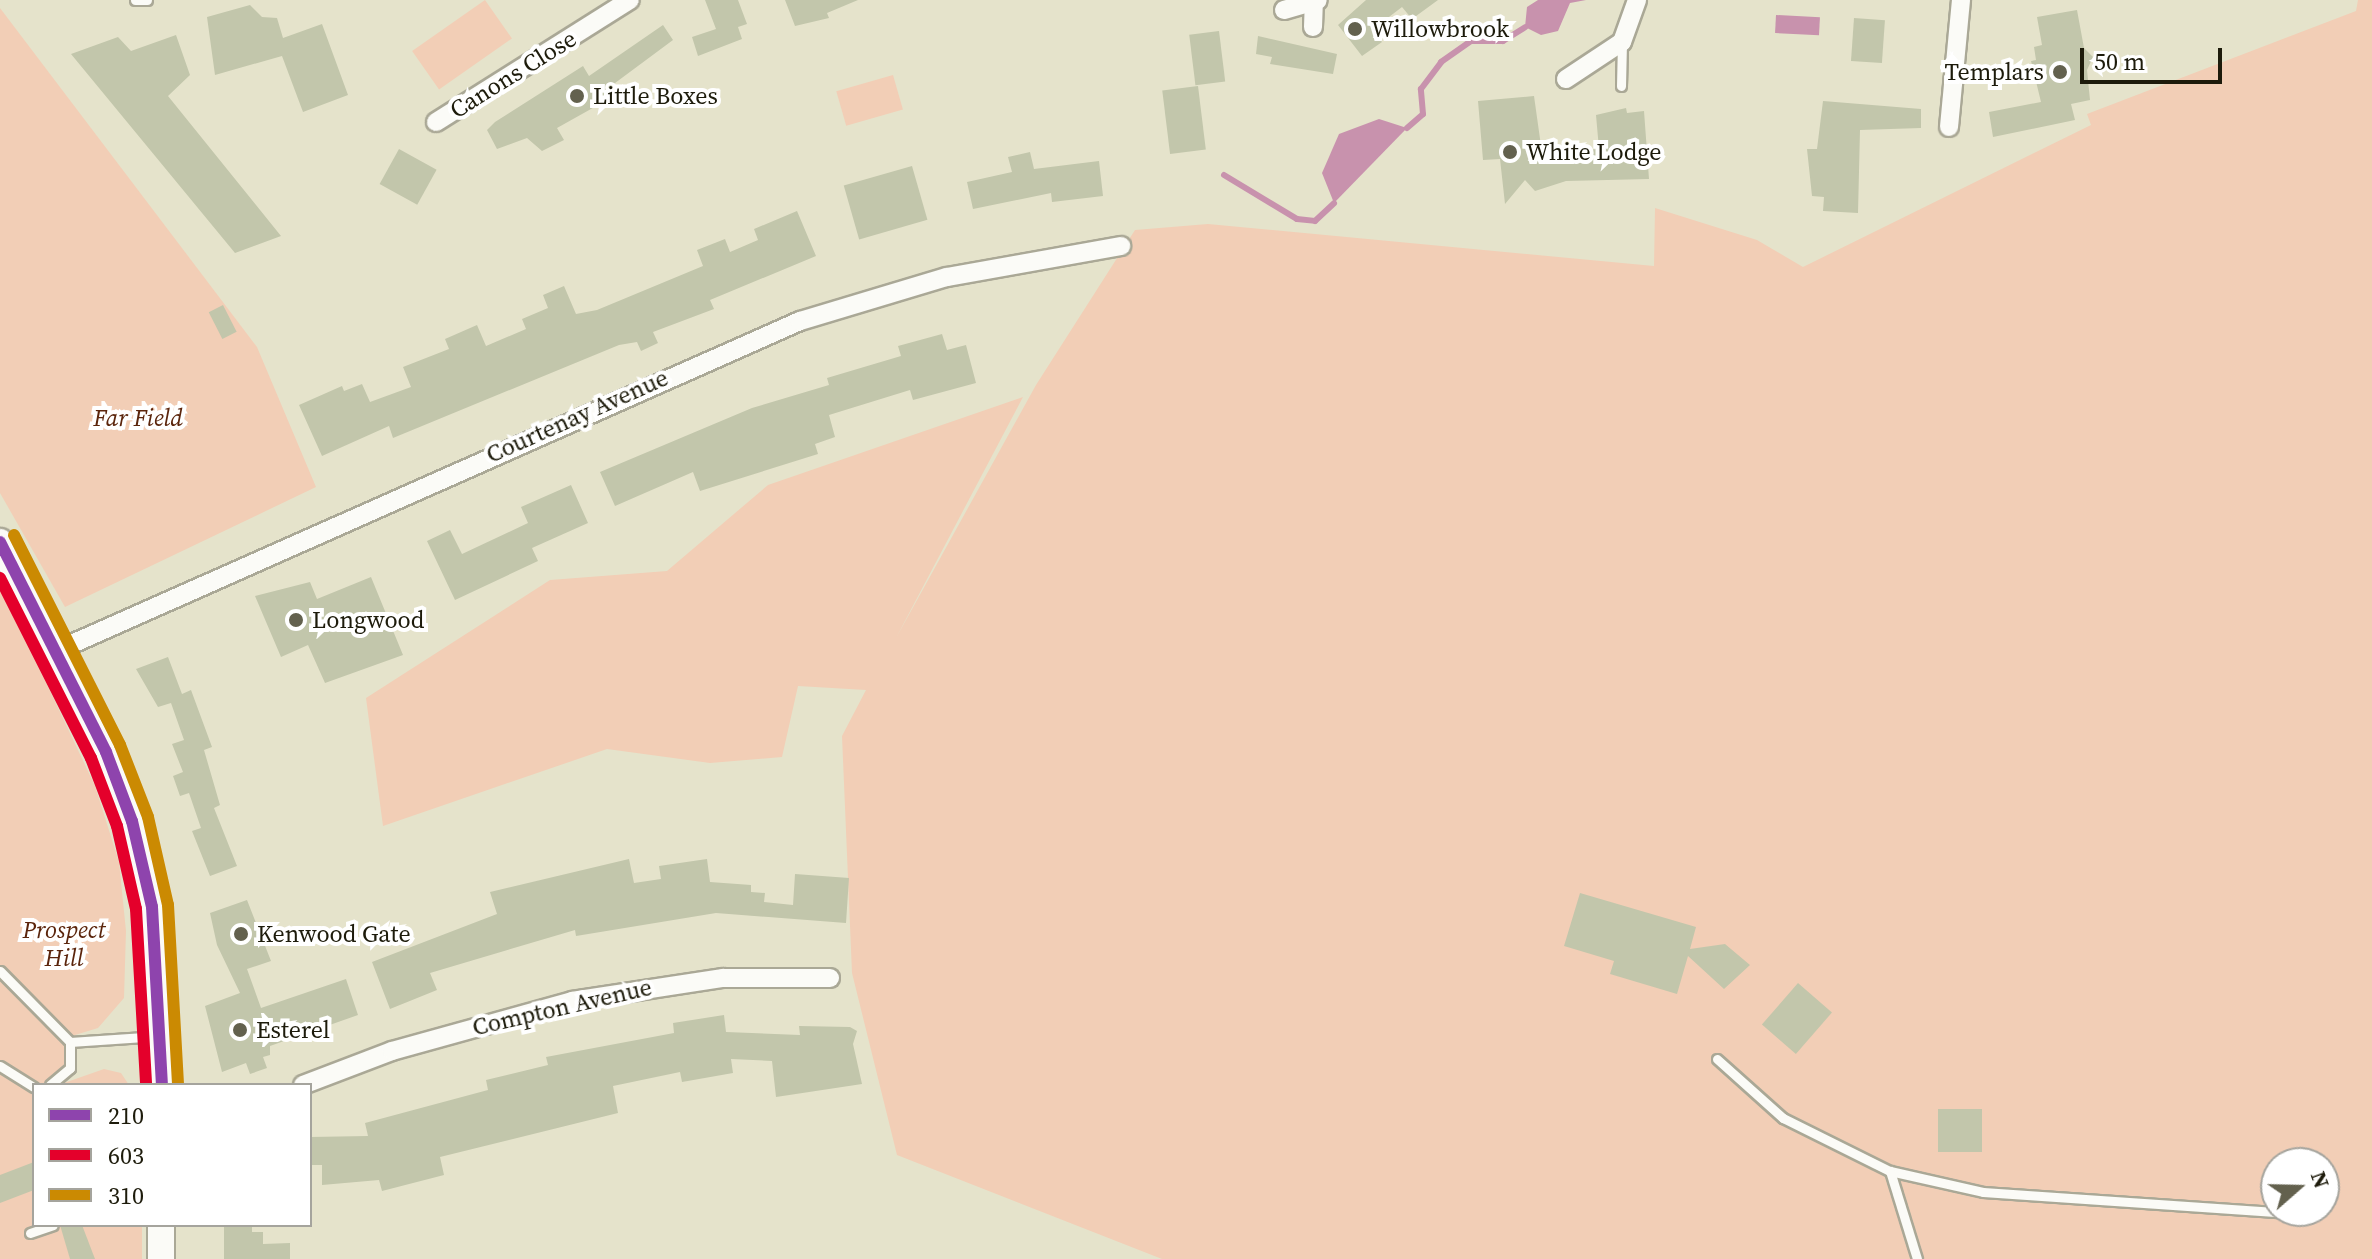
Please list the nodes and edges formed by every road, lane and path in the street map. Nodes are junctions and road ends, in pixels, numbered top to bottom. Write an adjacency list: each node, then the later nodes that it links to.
1 (135, 0): 2 (lane)
2 (147, 0)
3 (630, 0): 12 (street, Canons Close)
4 (1637, 0): 9 (street)
5 (1961, 0): 13 (street)
6 (1316, 1): 7 (street); 8 (street)
7 (1284, 10)
8 (1313, 27)
9 (1622, 42): 10 (street); 11 (lane)
10 (1566, 79)
11 (1621, 86)
12 (436, 122)
13 (1949, 127)
14 (1121, 246): 16 (street, Courtenay Avenue)
15 (0, 542): 16 (main road)
16 (56, 651): 19 (main road)
17 (0, 971): 20 (lane)
18 (830, 978): 25 (street, Compton Avenue)
19 (160, 1036): 20 (lane); 24 (main road)
20 (70, 1042): 23 (lane)
21 (1717, 1059): 27 (lane)
22 (0, 1066): 26 (lane)
23 (52, 1083)
24 (162, 1083)
25 (308, 1083)
26 (32, 1086)
27 (1890, 1171): 28 (lane); 33 (lane)
28 (2260, 1211)
29 (47, 1227): 31 (lane)
30 (161, 1227): 32 (main road)
31 (30, 1233)
32 (161, 1259)
33 (1917, 1259)

